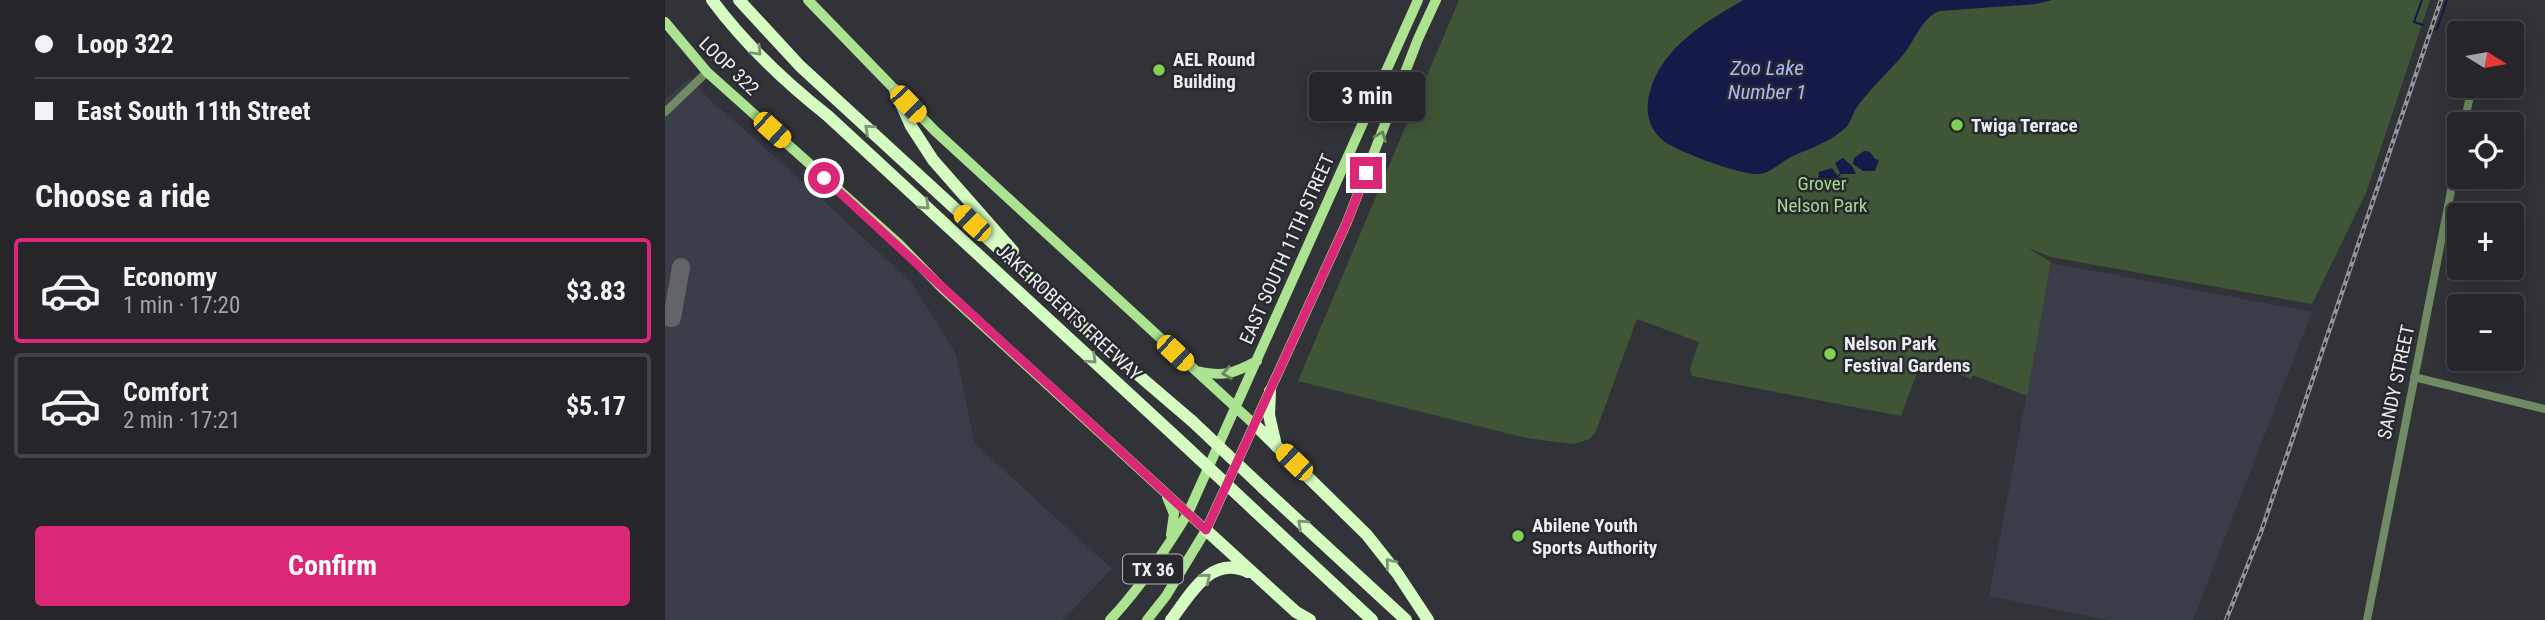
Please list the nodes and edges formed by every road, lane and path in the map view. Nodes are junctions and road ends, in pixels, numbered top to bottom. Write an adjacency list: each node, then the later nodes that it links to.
1 (712, 0): 29 (highway, JAKE ROBERTS FREEWAY, one-way to 29, bridge)
2 (739, 0): 11 (highway, JAKE ROBERTS FREEWAY, one-way to 2)
3 (808, 0): 8 (main road)
4 (1418, 0): 12 (main road, EAST SOUTH 11TH STREET / TX 36)
5 (1436, 0): 15 (main road, TX 36, one-way to 5)
6 (665, 22): 7 (main road, LOOP 322)
7 (707, 72): 9 (street); 20 (main road, LOOP 322)
8 (895, 90): 11 (highway); 13 (main road)
9 (665, 113)
10 (2451, 189): 14 (street, SANDY STREET)
11 (1052, 296): 30 (highway, JAKE ROBERTS FREEWAY, one-way to 11, bridge)
12 (1257, 361): 13 (main road, one-way to 13); 16 (main road, EAST SOUTH 11TH STREET / TX 36)
13 (1195, 371): 16 (main road)
14 (2414, 377): 17 (street); 32 (street, SANDY STREET)
15 (1270, 391): 18 (main road, TX 36); 19 (highway)
16 (1236, 408): 18 (main road); 21 (main road, EAST SOUTH 11TH STREET / TX 36)
17 (2545, 409)
18 (1255, 425): 19 (highway); 22 (main road, TX 36)
19 (1276, 445): 31 (highway, one-way to 19)
20 (1164, 491): 21 (main road, LOOP 322); 23 (main road)
21 (1188, 513): 22 (main road, LOOP 322); 23 (main road, TX 36)
22 (1206, 530): 24 (highway); 26 (main road, TX 36)
23 (1167, 548): 25 (main road, TX 36)
24 (1255, 576): 27 (highway, one-way to 24); 28 (highway)
25 (1110, 620)
26 (1147, 620)
27 (1171, 620)
28 (1310, 620)
29 (1372, 620)
30 (1406, 620)
31 (1428, 620)
32 (2367, 620)

